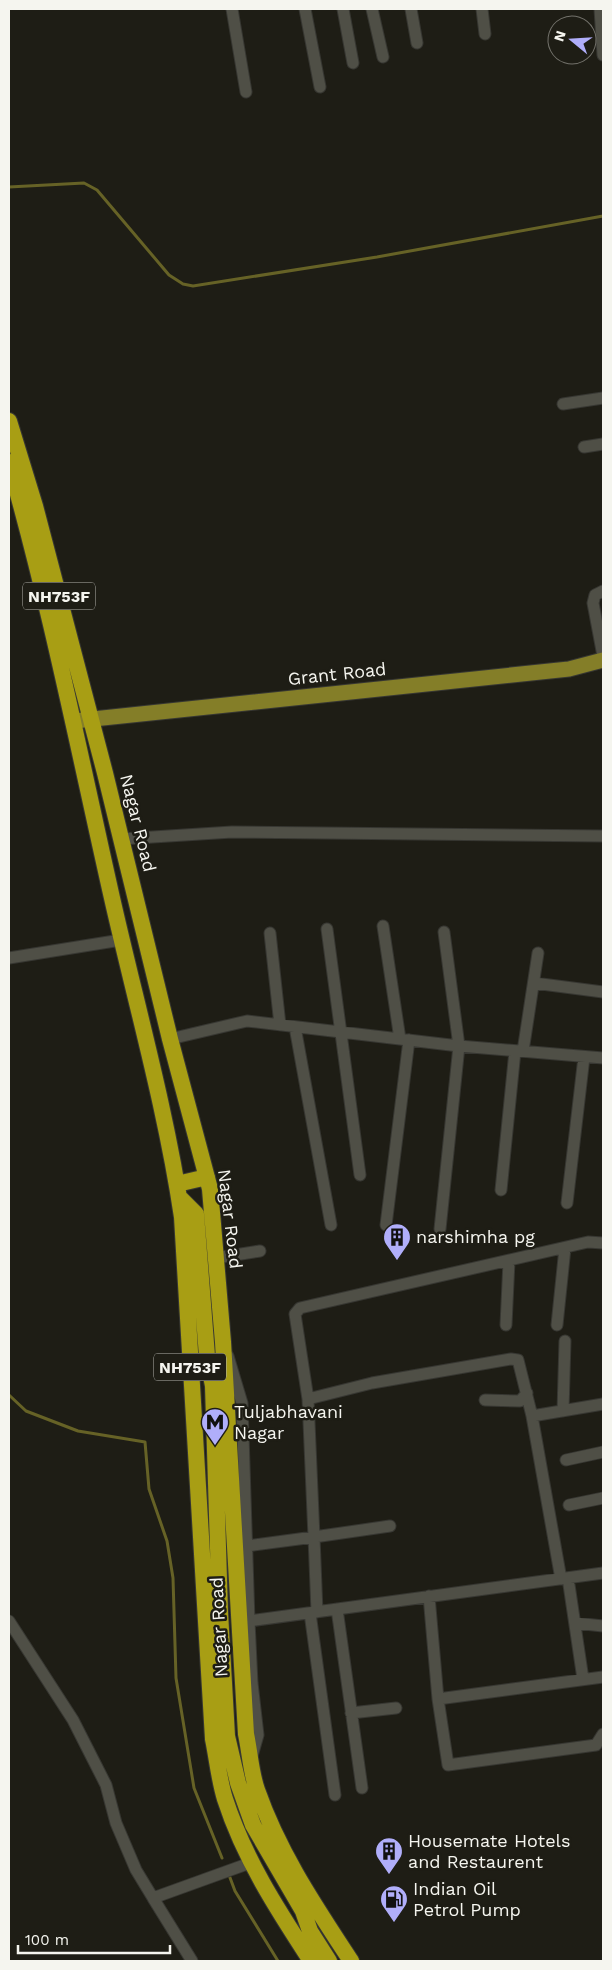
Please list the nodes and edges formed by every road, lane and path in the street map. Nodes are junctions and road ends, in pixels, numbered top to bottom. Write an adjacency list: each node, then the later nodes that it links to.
1 (232, 9): 14 (street)
2 (305, 9): 13 (street)
3 (343, 9): 12 (street)
4 (372, 9): 11 (street)
5 (411, 9): 9 (street)
6 (482, 9): 8 (street)
7 (600, 9): 10 (street)
8 (485, 34)
9 (417, 44)
10 (603, 55)
11 (383, 56)
12 (354, 62)
13 (320, 87)
14 (246, 92)
15 (603, 398): 16 (street)
16 (563, 404)
17 (9, 421): 24 (highway, Nagar Road / NH753F)
18 (603, 444): 19 (street)
19 (584, 447)
20 (9, 462): 24 (highway, Nagar Road / NH753F)
21 (603, 591): 22 (street)
22 (602, 639): 23 (street)
23 (603, 658): 24 (main road, Grant Road)
24 (82, 720): 26 (highway, Nagar Road / NH753F); 31 (highway, Nagar Road / NH753F)
25 (603, 836): 26 (street)
26 (121, 839): 39 (highway, Nagar Road / NH753F)
27 (383, 926): 40 (street)
28 (327, 930): 38 (street)
29 (270, 932): 36 (street)
30 (444, 932): 41 (street)
31 (121, 940): 33 (street); 47 (highway, Nagar Road / NH753F)
32 (538, 953): 34 (street)
33 (9, 958)
34 (534, 983): 35 (street); 42 (street)
35 (603, 992)
36 (280, 1025): 37 (street); 39 (street)
37 (295, 1027): 38 (street); 50 (street)
38 (340, 1032): 40 (street); 45 (street)
39 (170, 1039): 46 (highway, Nagar Road / NH753F)
40 (404, 1040): 41 (street); 51 (street)
41 (459, 1046): 42 (street); 52 (street)
42 (519, 1051): 43 (street); 48 (street)
43 (584, 1056): 44 (street); 49 (street)
44 (603, 1058)
45 (360, 1175)
46 (206, 1177): 47 (highway); 56 (highway, Nagar Road / NH753F)
47 (178, 1190): 93 (highway, Nagar Road / NH753F); 97 (highway)
48 (501, 1190)
49 (567, 1203)
50 (331, 1225)
51 (386, 1225)
52 (440, 1229)
53 (603, 1243): 54 (street)
54 (565, 1248): 57 (street); 59 (street)
55 (260, 1251): 56 (street)
56 (216, 1258): 61 (highway, Nagar Road / NH753F)
57 (508, 1261): 58 (street); 63 (street)
58 (506, 1325)
59 (557, 1326)
60 (566, 1341): 66 (street)
61 (223, 1342): 74 (street); 90 (highway, Nagar Road / NH753F)
62 (527, 1393): 63 (street); 64 (street); 67 (street)
63 (308, 1399): 73 (street)
64 (485, 1400)
65 (603, 1404): 66 (street)
66 (563, 1411): 67 (street)
67 (532, 1416): 76 (street)
68 (603, 1452): 69 (street)
69 (566, 1460)
70 (603, 1498): 71 (street)
71 (569, 1504)
72 (390, 1526): 73 (street)
73 (314, 1537): 74 (street); 79 (street)
74 (247, 1546): 81 (street)
75 (603, 1573): 76 (street)
76 (565, 1578): 77 (street); 82 (street)
77 (429, 1596): 78 (street); 86 (street)
78 (337, 1609): 79 (street); 88 (street)
79 (314, 1612): 81 (street); 92 (street)
80 (9, 1621): 94 (street)
81 (249, 1621): 90 (street)
82 (575, 1624): 83 (street); 85 (street)
83 (603, 1626)
84 (603, 1677): 85 (street)
85 (583, 1678): 86 (street)
86 (438, 1699): 89 (street)
87 (396, 1708): 88 (street)
88 (351, 1713): 91 (street)
89 (603, 1734)
90 (251, 1759): 98 (highway, Nagar Road / NH753F)
91 (362, 1788)
92 (335, 1795)
93 (250, 1863): 94 (street); 96 (highway, Nagar Road / NH753F)
94 (154, 1898): 95 (street)
95 (192, 1961)
96 (311, 1961)
97 (329, 1961)
98 (351, 1961)

